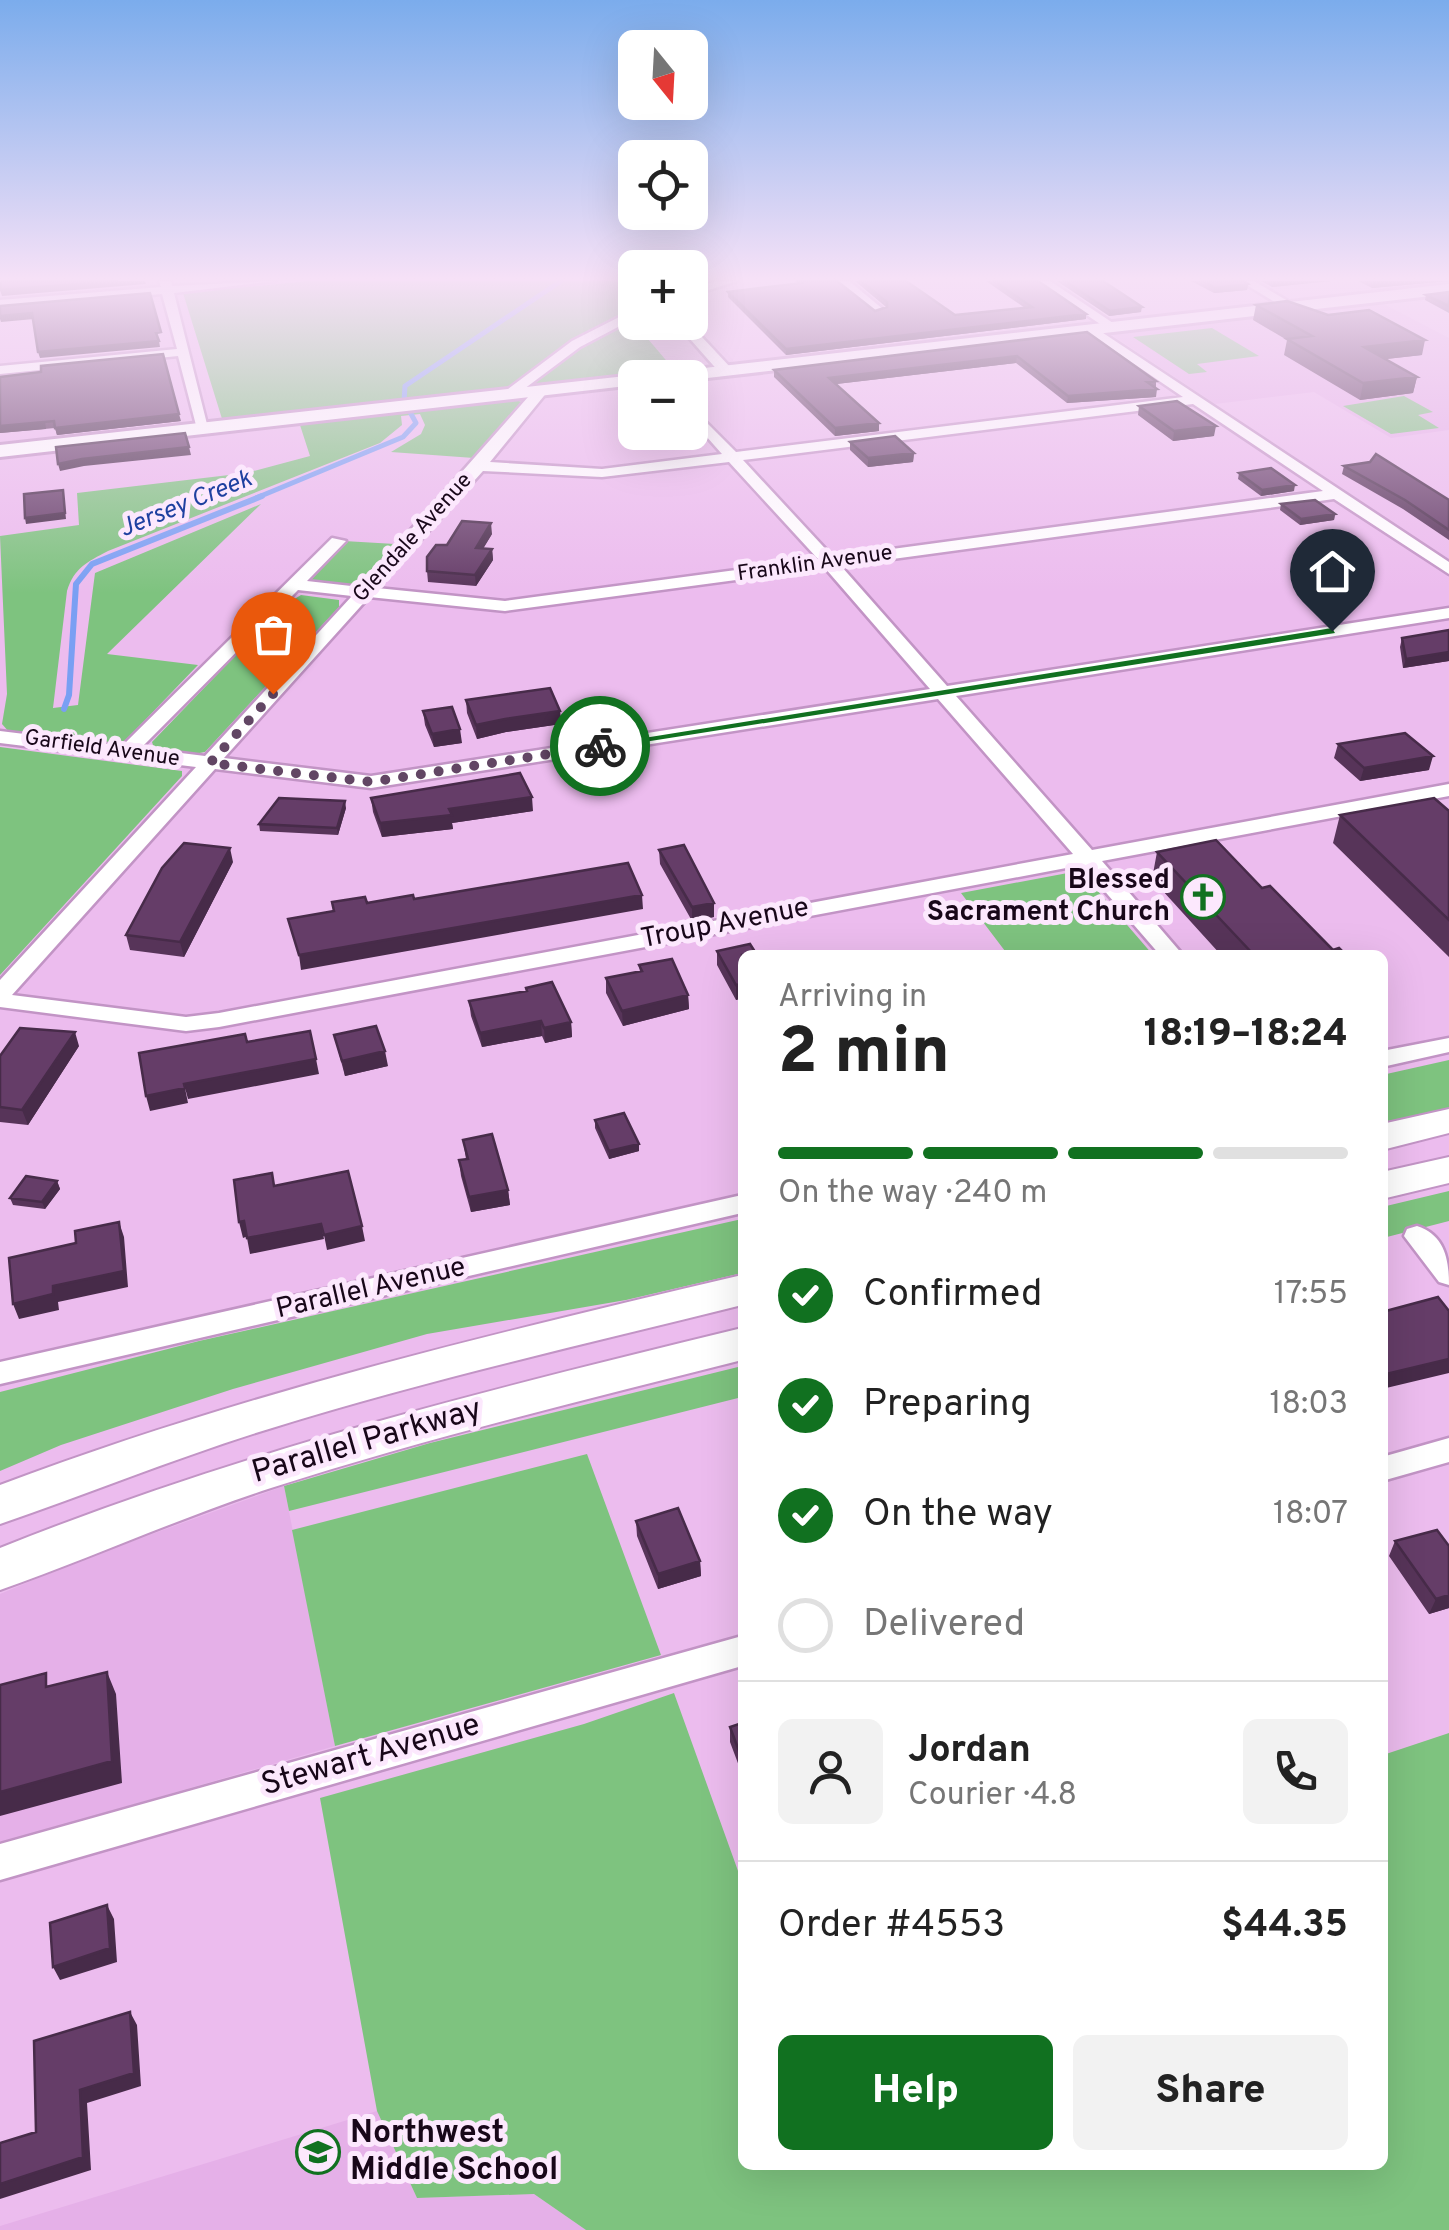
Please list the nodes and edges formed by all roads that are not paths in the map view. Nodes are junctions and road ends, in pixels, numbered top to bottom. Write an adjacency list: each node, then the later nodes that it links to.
1 (192, 385): 8 (street)
2 (520, 385): 6 (street)
3 (592, 385): 5 (street)
4 (1175, 385): 7 (street)
5 (541, 391): 6 (street); 12 (street, Glendale Avenue)
6 (507, 395): 8 (street)
7 (1197, 400): 11 (street); 13 (street)
8 (204, 429): 10 (street)
9 (708, 431): 11 (street)
10 (0, 452)
11 (731, 458): 12 (street); 17 (street)
12 (479, 466): 20 (street, Glendale Avenue)
13 (1336, 494): 16 (street); 17 (street, Franklin Avenue)
14 (338, 541): 19 (street, Glendale Avenue)
15 (1449, 544): 16 (street)
16 (1419, 549): 18 (street)
17 (829, 562): 20 (street, Franklin Avenue); 22 (street)
18 (1449, 569)
19 (294, 586): 20 (street, Franklin Avenue); 24 (street, Glendale Avenue)
20 (363, 594): 25 (street, Glendale Avenue)
21 (1449, 613): 22 (street, Garfield Avenue)
22 (940, 692): 25 (street, Garfield Avenue); 27 (street)
23 (0, 737): 24 (street, Garfield Avenue)
24 (126, 753): 25 (street, Garfield Avenue)
25 (210, 763): 29 (street, Glendale Avenue)
26 (1449, 790): 27 (street, Troup Avenue)
27 (1084, 856): 28 (street); 29 (street, Troup Avenue)
28 (1168, 950)
29 (0, 997)
30 (1449, 1045): 31 (street)
31 (1388, 1059)
32 (1449, 1121): 33 (main road)
33 (1388, 1136)
34 (1449, 1170): 35 (main road)
35 (1388, 1185)
36 (738, 1205): 41 (street, Parallel Avenue)
37 (1418, 1236): 38 (street)
38 (1449, 1275)
39 (738, 1291): 44 (main road, Parallel Parkway)
40 (738, 1345): 45 (main road, Parallel Parkway)
41 (0, 1373)
42 (1449, 1450): 43 (street)
43 (1388, 1466)
44 (0, 1505)
45 (0, 1569)
46 (738, 1652): 47 (street, Stewart Avenue)
47 (0, 1862)

